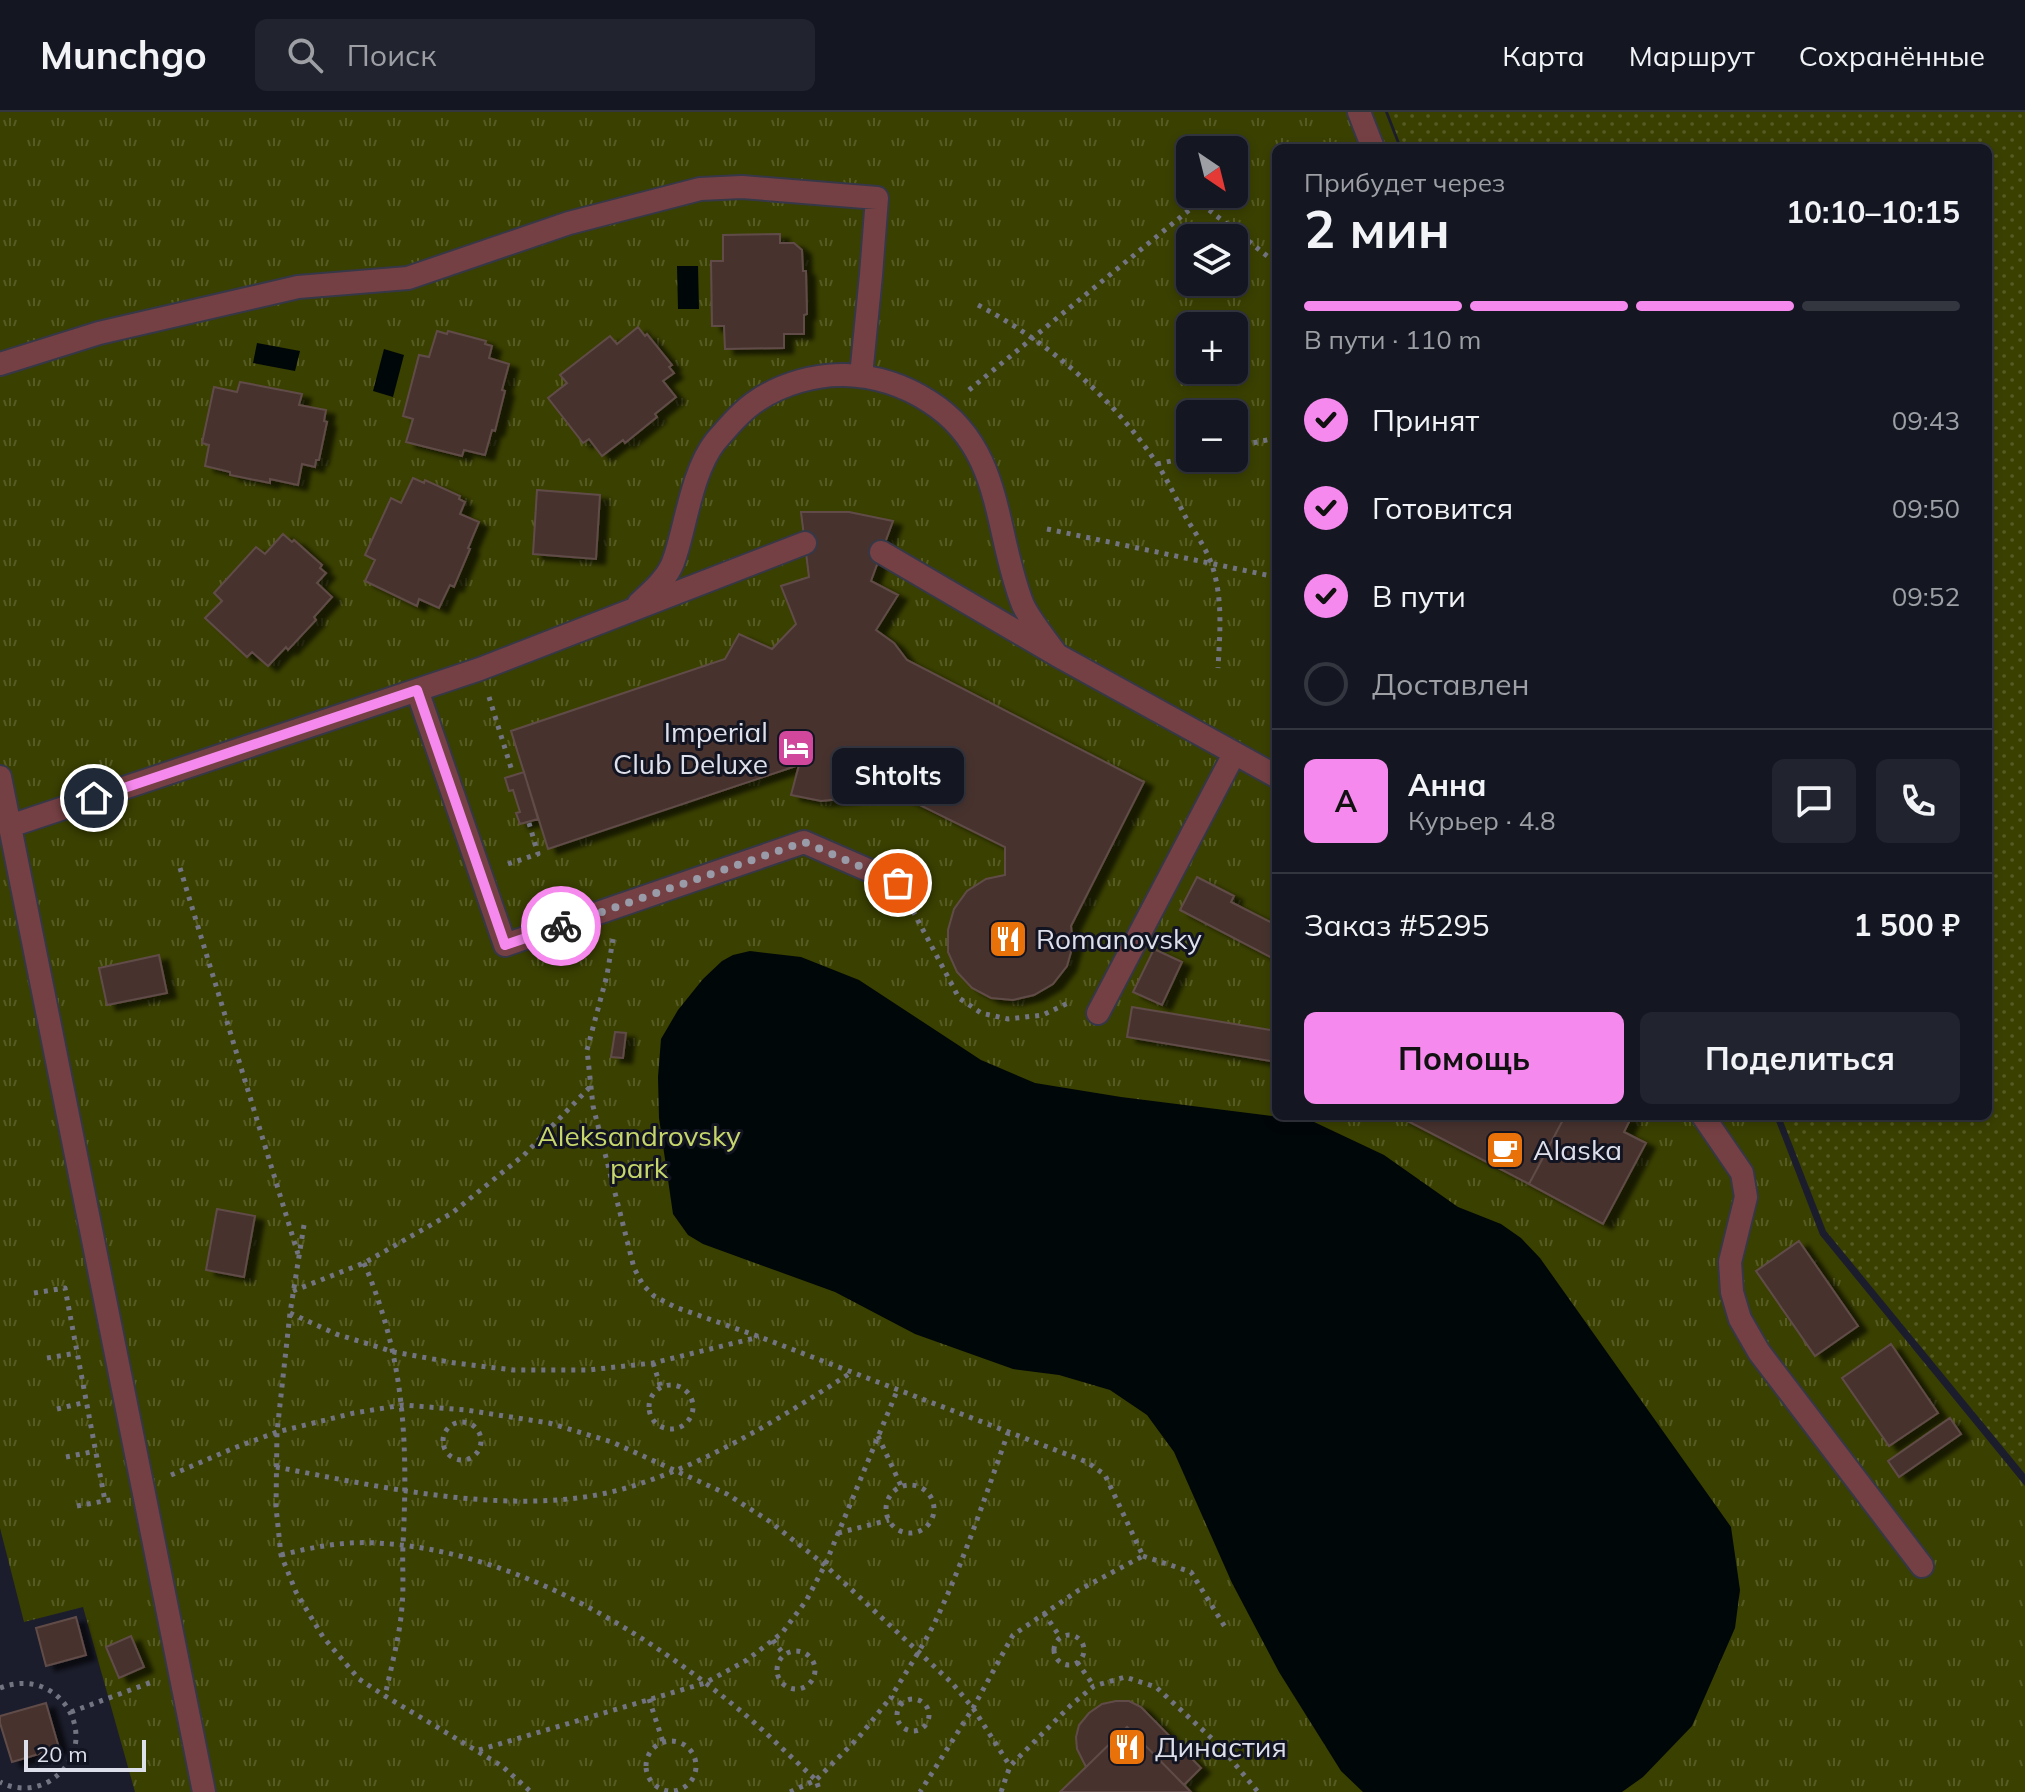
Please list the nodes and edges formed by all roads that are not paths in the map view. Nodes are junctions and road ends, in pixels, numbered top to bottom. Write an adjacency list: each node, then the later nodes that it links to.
1 (1359, 112): 2 (lane)
2 (1371, 144)
3 (0, 364): 4 (lane)
4 (861, 376): 7 (lane); 8 (lane)
5 (805, 543): 7 (lane)
6 (881, 552): 8 (lane)
7 (627, 613): 9 (lane)
8 (1057, 655): 10 (lane)
9 (417, 690): 13 (lane); 14 (lane)
10 (1234, 754): 11 (lane); 15 (lane)
11 (1272, 774)
12 (0, 777): 13 (lane)
13 (10, 826): 18 (lane)
14 (898, 883)
15 (1098, 1013)
16 (1706, 1120): 17 (lane)
17 (1922, 1566)
18 (204, 1792)

